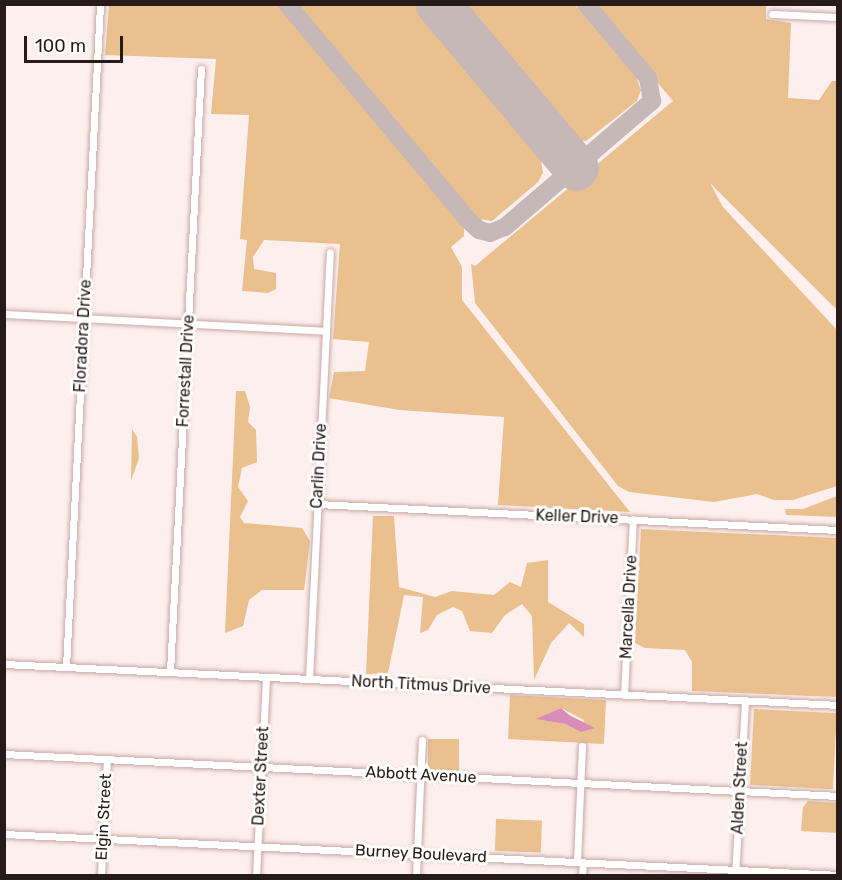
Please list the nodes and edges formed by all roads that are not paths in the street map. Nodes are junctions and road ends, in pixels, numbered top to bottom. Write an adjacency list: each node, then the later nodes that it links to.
1 (100, 4): 7 (street, Floradora Drive)
2 (772, 14): 3 (street)
3 (837, 17)
4 (201, 69): 8 (street, Forrestall Drive)
5 (330, 253): 9 (street, Carlin Drive)
6 (4, 314): 7 (street)
7 (84, 318): 8 (street); 14 (street, Floradora Drive)
8 (188, 324): 9 (street); 15 (street, Forrestall Drive)
9 (326, 331): 10 (street, Carlin Drive)
10 (317, 504): 11 (street, Keller Drive); 17 (street, Carlin Drive)
11 (633, 519): 12 (street, Keller Drive); 18 (street, Marcella Drive)
12 (837, 530)
13 (4, 664): 14 (street, North Titmus Drive)
14 (66, 667): 15 (street, North Titmus Drive)
15 (170, 672): 16 (street, North Titmus Drive)
16 (266, 677): 17 (street, North Titmus Drive); 25 (street, Dexter Street)
17 (309, 679): 18 (street, North Titmus Drive)
18 (624, 695): 19 (street, North Titmus Drive)
19 (746, 701): 20 (street, North Titmus Drive); 28 (street, Alden Street)
20 (837, 705)
21 (422, 740): 26 (street)
22 (582, 746): 27 (street)
23 (4, 754): 24 (street, Abbott Avenue)
24 (107, 759): 25 (street, Abbott Avenue); 31 (street, Elgin Street)
25 (261, 767): 26 (street, Abbott Avenue); 32 (street, Dexter Street)
26 (420, 775): 27 (street, Abbott Avenue); 33 (street)
27 (581, 783): 28 (street, Abbott Avenue); 34 (street)
28 (740, 792): 29 (street, Abbott Avenue); 35 (street, Alden Street)
29 (837, 796)
30 (4, 834): 31 (street, Burney Boulevard)
31 (103, 838): 32 (street, Burney Boulevard); 37 (street, Elgin Street)
32 (257, 845): 33 (street, Burney Boulevard); 38 (street, Dexter Street)
33 (417, 854): 34 (street, Burney Boulevard); 39 (street)
34 (580, 862): 35 (street, Burney Boulevard); 40 (street)
35 (735, 873): 36 (street, Burney Boulevard)
36 (837, 875)
37 (101, 876)
38 (256, 876)
39 (416, 876)
40 (582, 876)

